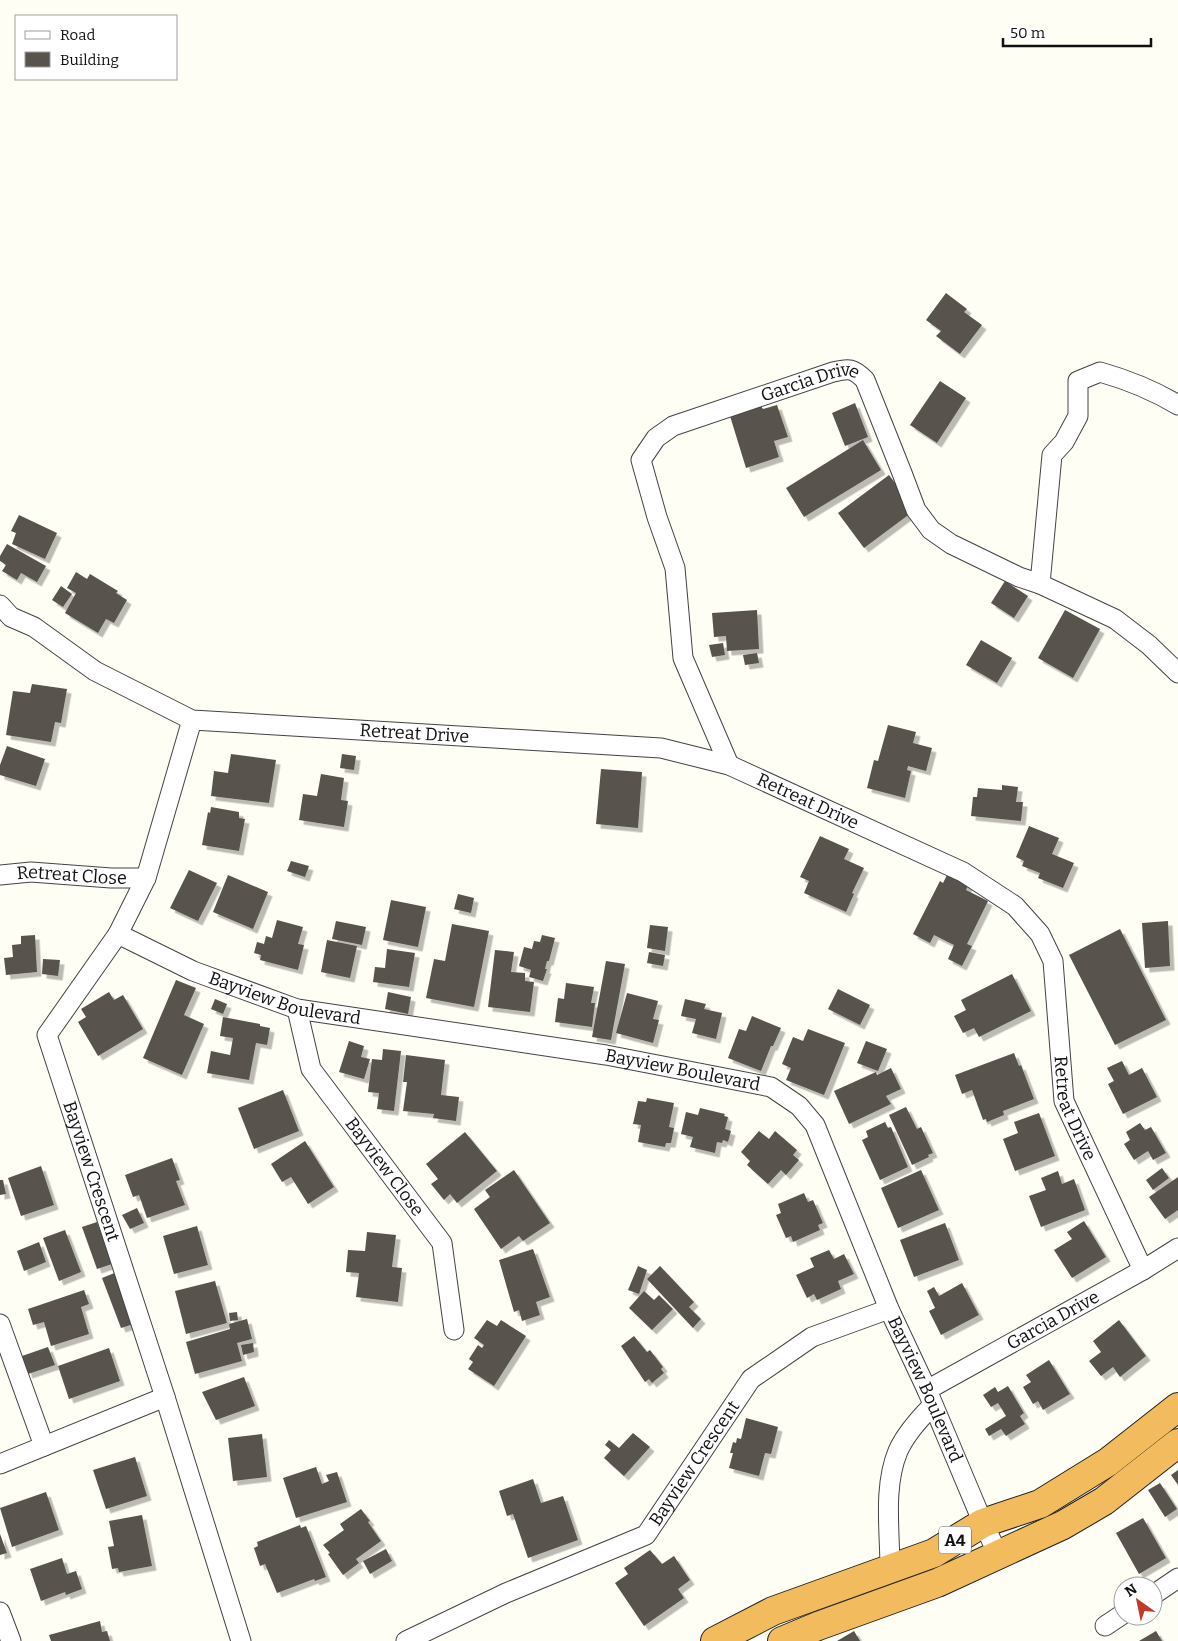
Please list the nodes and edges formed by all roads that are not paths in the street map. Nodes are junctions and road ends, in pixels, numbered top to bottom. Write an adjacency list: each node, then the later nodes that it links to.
1 (1178, 405): 2 (street)
2 (1040, 584): 4 (street, Garcia Drive); 6 (street, Garcia Drive)
3 (0, 605): 5 (street)
4 (1178, 673)
5 (192, 720): 6 (street, Retreat Drive); 8 (street, Bayview Crescent)
6 (729, 765): 12 (street, Retreat Drive)
7 (0, 875): 8 (street, Retreat Close)
8 (146, 878): 9 (street, Bayview Crescent)
9 (118, 934): 10 (street, Bayview Boulevard); 16 (street, Bayview Crescent)
10 (297, 1009): 13 (street, Bayview Boulevard); 15 (street, Bayview Close)
11 (1178, 1248): 12 (street, Garcia Drive)
12 (1143, 1270): 17 (street, Garcia Drive)
13 (889, 1309): 17 (street, Bayview Boulevard); 32 (street, Bayview Crescent)
14 (0, 1324): 20 (street)
15 (454, 1330)
16 (165, 1397): 20 (street); 31 (street, Bayview Crescent)
17 (930, 1397): 22 (street, Bayview Boulevard); 24 (street, Garcia Drive)
18 (1178, 1407): 22 (highway, A4)
19 (1178, 1443): 23 (highway, A4)
20 (44, 1446): 21 (street)
21 (0, 1464)
22 (982, 1523): 23 (street, Bayview Boulevard); 24 (highway, A4)
23 (998, 1554): 34 (highway, A4)
24 (890, 1570): 33 (highway, A4)
25 (1178, 1578): 26 (street)
26 (1163, 1588)
27 (0, 1612): 30 (street)
28 (1113, 1620): 29 (street)
29 (1104, 1626)
30 (11, 1641)
31 (241, 1641)
32 (406, 1641)
33 (715, 1641)
34 (782, 1641)

